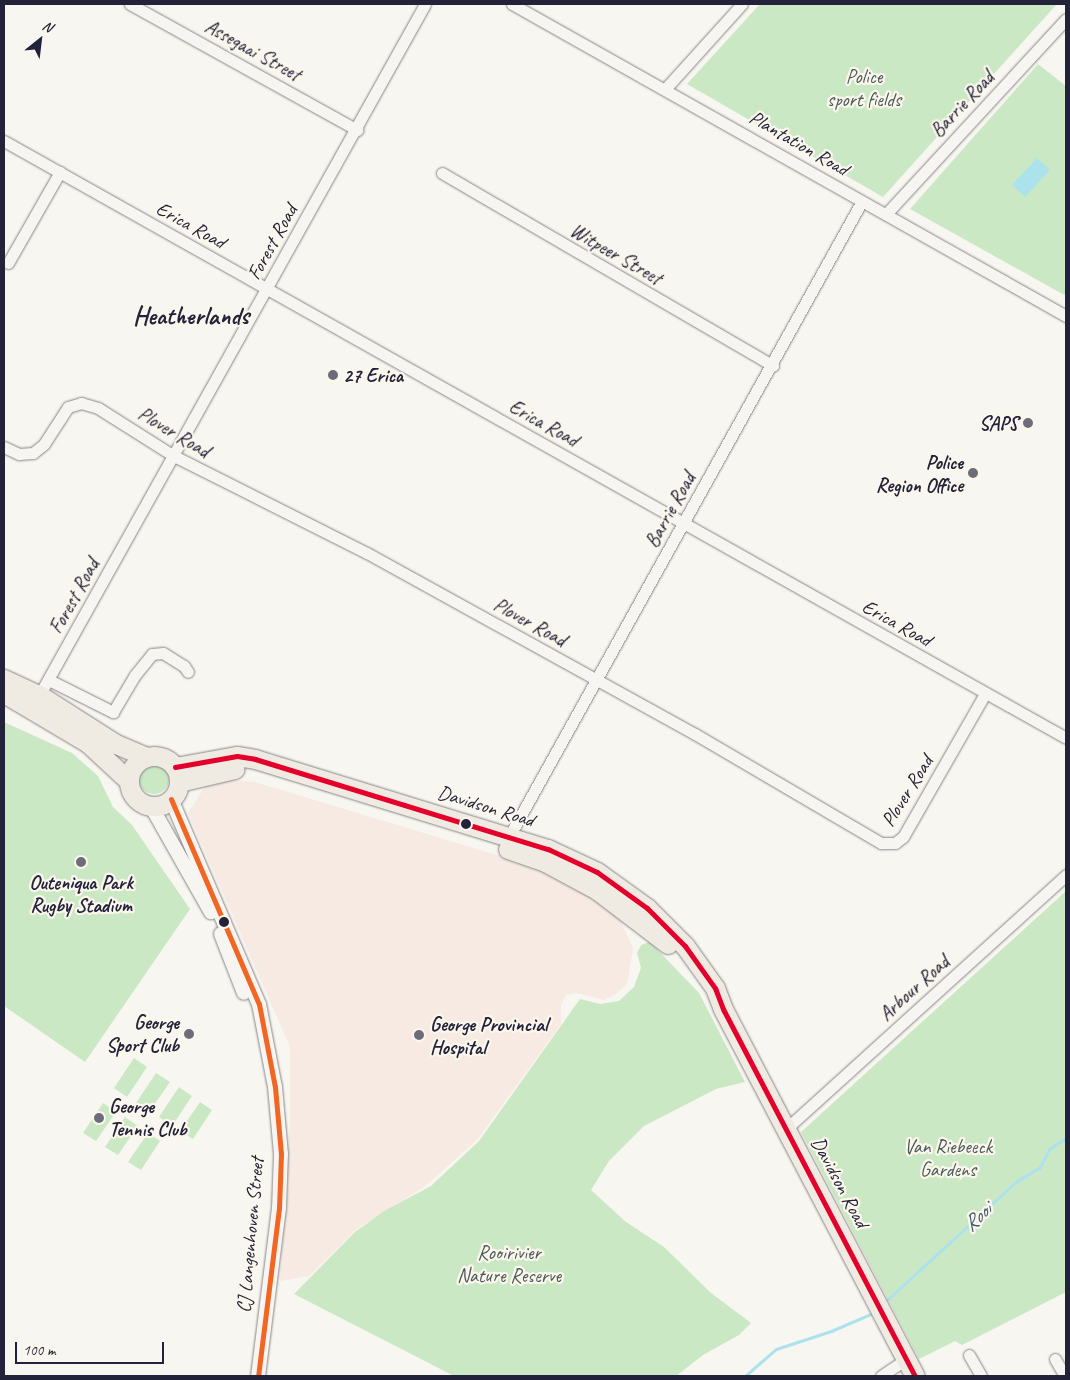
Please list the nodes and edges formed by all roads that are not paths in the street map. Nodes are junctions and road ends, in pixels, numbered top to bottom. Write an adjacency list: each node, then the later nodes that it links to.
1 (130, 4): 7 (street, Assegaai Street)
2 (425, 4): 7 (street, Forest Road)
3 (512, 4): 6 (street, Plantation Road)
4 (742, 4): 6 (street)
5 (1066, 19): 12 (street, Barrie Road)
6 (666, 88): 11 (street, Plantation Road)
7 (357, 130): 14 (street, Forest Road)
8 (4, 141): 9 (street, Erica Road)
9 (60, 172): 13 (street); 14 (street, Erica Road)
10 (442, 173): 16 (street, Witpeer Street)
11 (862, 201): 12 (street, Plantation Road); 16 (street, Barrie Road)
12 (886, 214): 15 (street, Plantation Road)
13 (8, 263)
14 (267, 289): 18 (street, Forest Road); 19 (street, Erica Road)
15 (1066, 316)
16 (773, 366): 19 (street, Barrie Road)
17 (4, 447): 18 (street, Plover Road)
18 (174, 456): 21 (street, Plover Road); 24 (street, Forest Road)
19 (684, 524): 21 (street, Barrie Road); 25 (street, Erica Road)
20 (188, 672): 24 (street)
21 (596, 679): 25 (street, Plover Road); 32 (street, Barrie Road)
22 (4, 680): 24 (highway)
23 (4, 693): 24 (highway)
24 (40, 694): 27 (highway); 29 (highway)
25 (985, 694): 26 (street, Erica Road)
26 (1066, 738)
27 (146, 757): 28 (highway); 29 (highway)
28 (177, 775): 30 (highway); 32 (highway, Davidson Road)
29 (128, 780): 31 (highway)
30 (171, 799): 31 (highway); 34 (street, CJ Langenhoven Street)
31 (151, 806): 34 (street, CJ Langenhoven Street)
32 (506, 842): 35 (highway, Davidson Road)
33 (1066, 875): 35 (street, Arbour Road)
34 (264, 1040): 39 (street, CJ Langenhoven Street)
35 (787, 1128): 37 (highway, Davidson Road)
36 (969, 1355): 42 (street)
37 (906, 1359): 40 (street); 41 (highway, Davidson Road)
38 (1055, 1359): 43 (street)
39 (258, 1376)
40 (881, 1376)
41 (915, 1376)
42 (981, 1376)
43 (1064, 1376)

